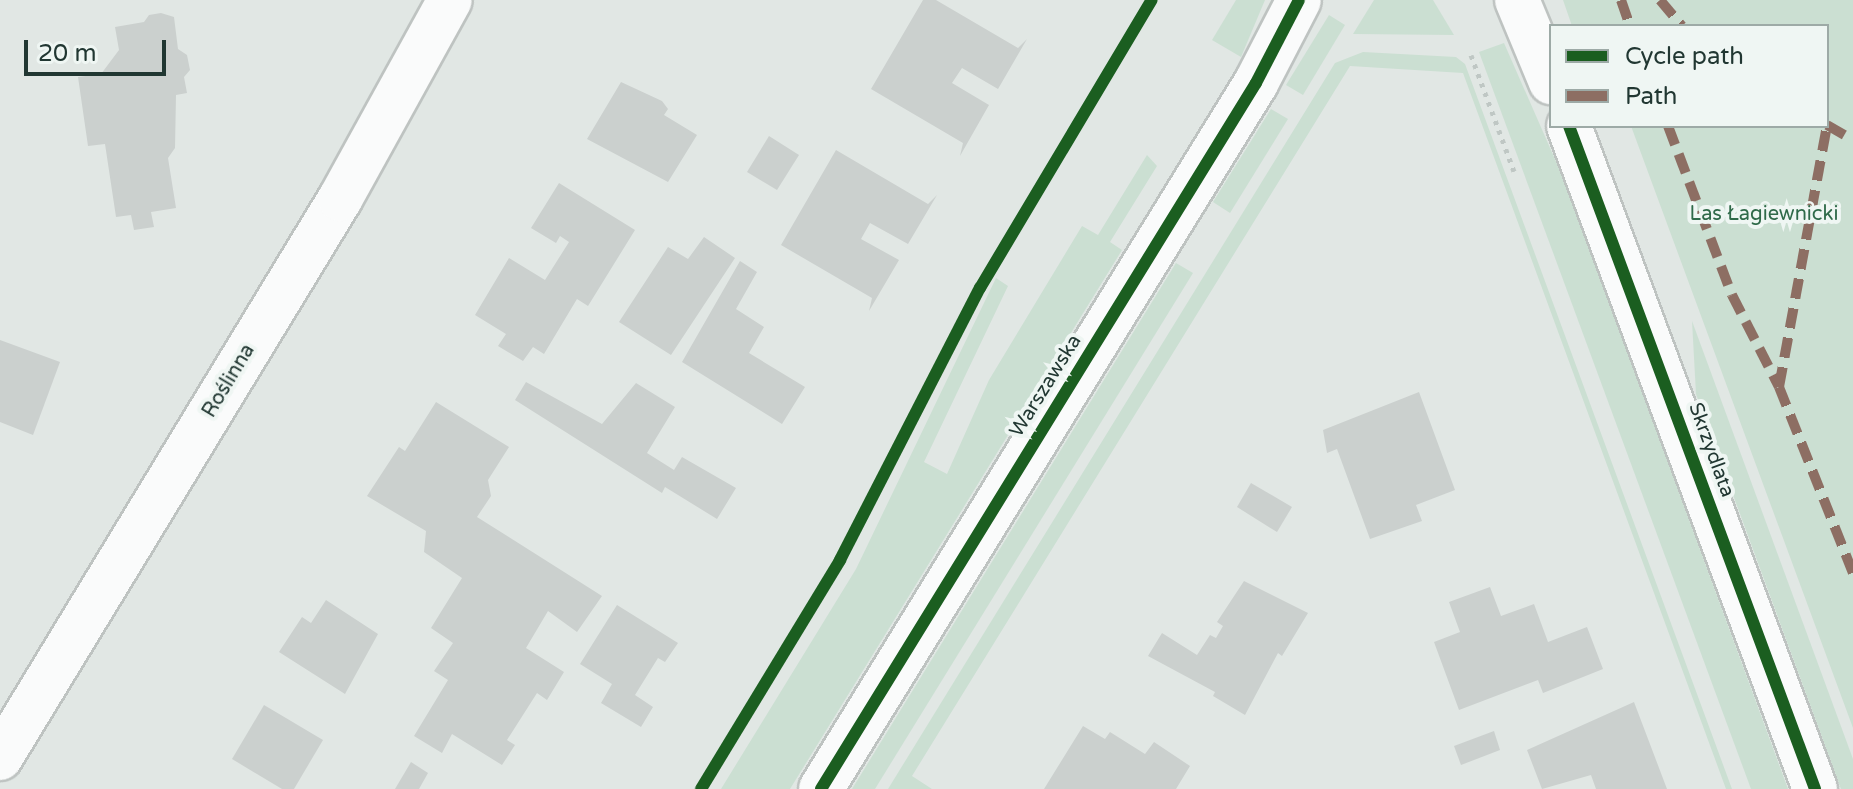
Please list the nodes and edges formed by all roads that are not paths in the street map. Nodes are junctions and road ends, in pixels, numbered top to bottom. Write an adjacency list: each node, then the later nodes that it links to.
1 (450, 0): 6 (street, Roślinna)
2 (1299, 0): 7 (street, Warszawska)
3 (1517, 0): 4 (street)
4 (1549, 77)
5 (1570, 128): 8 (street, Skrzydlata)
6 (0, 758)
7 (821, 789)
8 (1815, 789)

